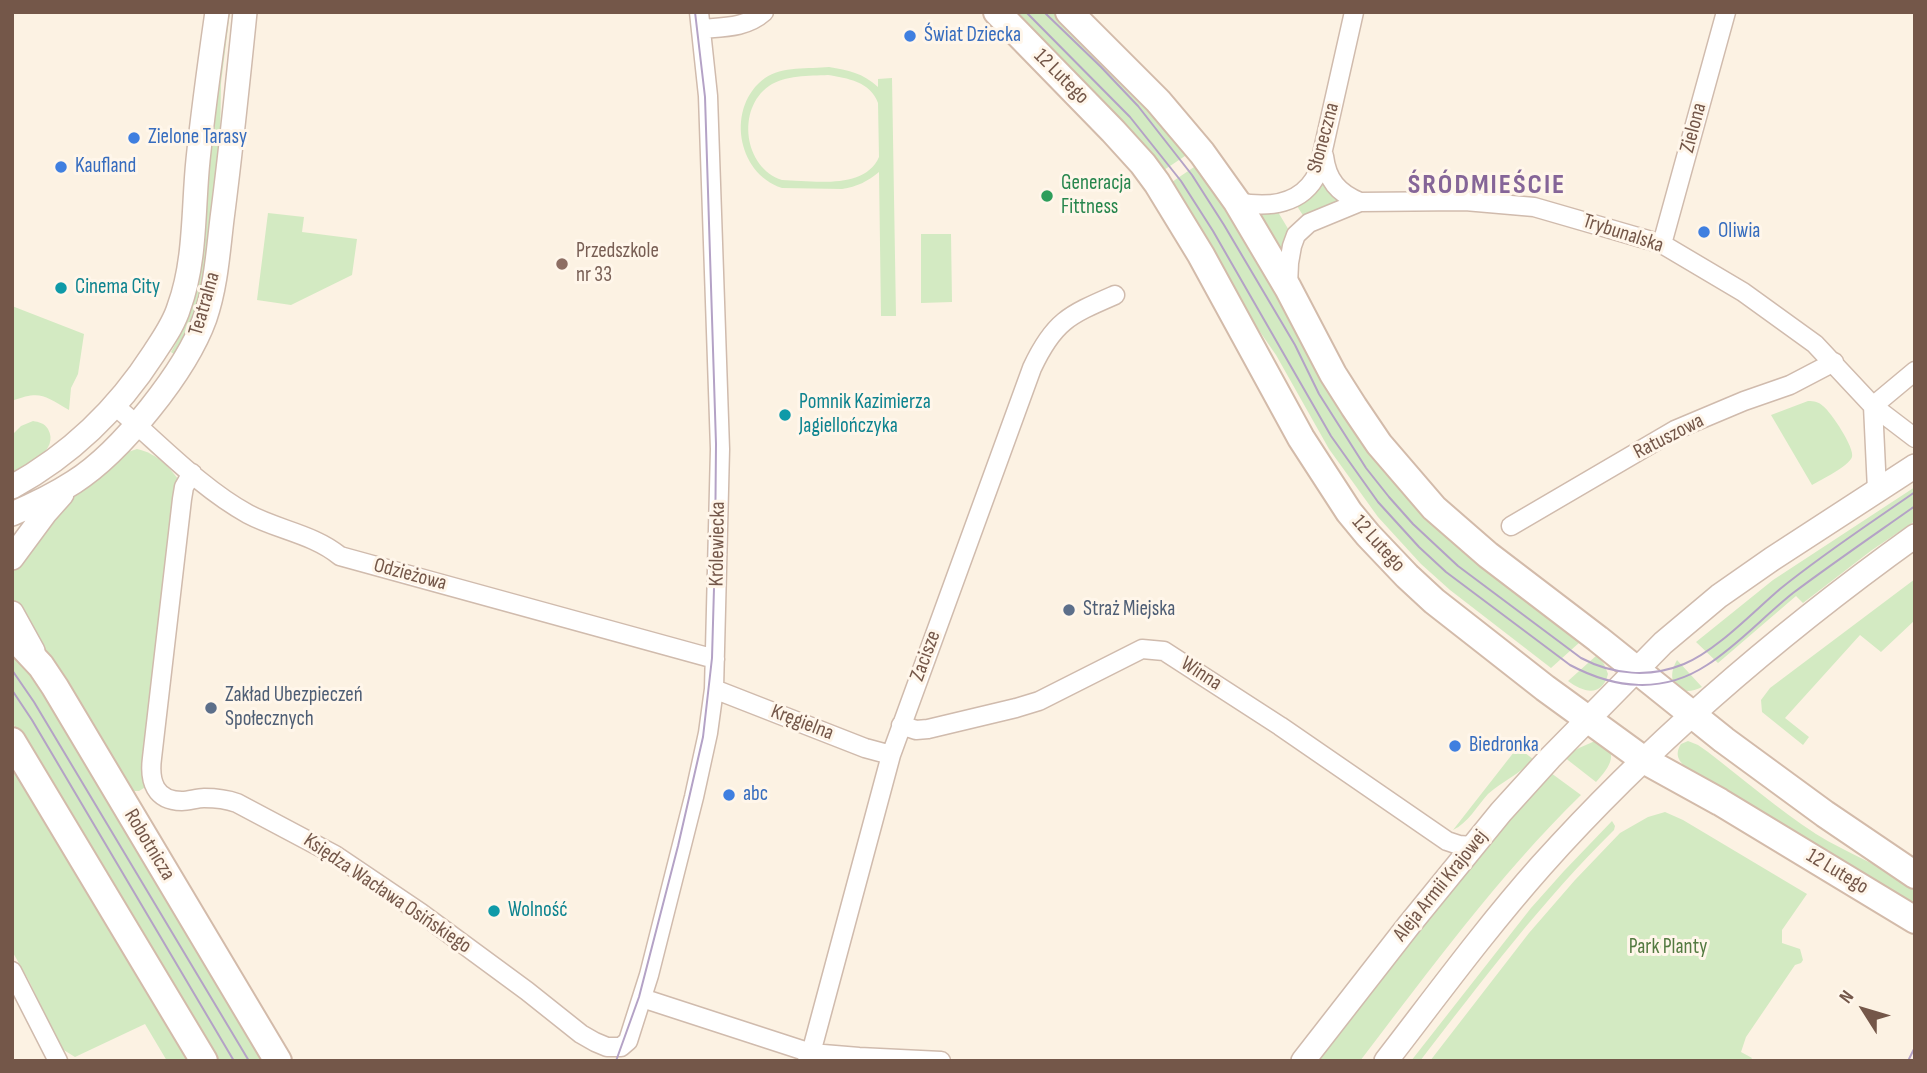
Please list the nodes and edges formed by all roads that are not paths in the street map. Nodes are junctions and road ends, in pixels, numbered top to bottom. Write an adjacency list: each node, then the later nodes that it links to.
1 (216, 12): 17 (street, Teatralna)
2 (245, 12): 19 (street, Teatralna)
3 (764, 12): 8 (street)
4 (997, 12): 37 (main road, 12 Lutego)
5 (1069, 12): 10 (main road, 12 Lutego)
6 (1354, 12): 9 (street, Słoneczna)
7 (1726, 12): 12 (street, Zielona)
8 (700, 21): 32 (street, Królewiecka)
9 (1323, 149): 10 (street, Słoneczna); 11 (street)
10 (1237, 202): 13 (main road, 12 Lutego)
11 (1360, 202): 12 (street, Trybunalska); 13 (street)
12 (1662, 244): 15 (street, Trybunalska)
13 (1288, 288): 34 (main road, 12 Lutego)
14 (1115, 295): 38 (street, Zacisze)
15 (1834, 362): 18 (street, Trybunalska); 27 (street, Ratuszowa)
16 (1915, 371): 18 (street)
17 (115, 406): 19 (street, Odzieżowa); 24 (street, Teatralna)
18 (1874, 407): 20 (street, Trybunalska); 25 (street)
19 (137, 425): 22 (street, Odzieżowa); 23 (street, Teatralna)
20 (1915, 438)
21 (1915, 466): 25 (street, Aleja Armii Krajowej)
22 (192, 473): 32 (street, Odzieżowa); 47 (street, Księdza Wacława Osińskiego)
23 (74, 482): 26 (street, Teatralna); 29 (street)
24 (12, 487)
25 (1877, 490): 34 (street, Aleja Armii Krajowej)
26 (12, 514)
27 (1511, 526)
28 (1915, 536): 36 (street)
29 (12, 558)
30 (12, 613): 33 (street)
31 (12, 635): 33 (main road, Robotnicza)
32 (715, 659): 35 (street, Królewiecka)
33 (41, 666): 51 (main road, Robotnicza)
34 (1636, 670): 36 (main road, 12 Lutego); 37 (street, Aleja Armii Krajowej)
35 (714, 688): 40 (street, Kręgielna); 46 (street, Królewiecka)
36 (1691, 714): 41 (street); 43 (main road, 12 Lutego)
37 (1588, 719): 41 (main road, 12 Lutego); 42 (street, Aleja Armii Krajowej)
38 (901, 725): 40 (street, Zacisze); 42 (street, Winna)
39 (12, 741): 50 (main road)
40 (891, 755): 48 (street, Zacisze)
41 (1644, 760): 44 (main road, 12 Lutego); 54 (street)
42 (1472, 846): 53 (street, Aleja Armii Krajowej)
43 (1915, 875)
44 (1915, 920)
45 (12, 971): 49 (street)
46 (642, 999): 47 (street, Królewiecka); 48 (street)
47 (607, 1047)
48 (809, 1057): 52 (street)
49 (58, 1061)
50 (204, 1061)
51 (278, 1061)
52 (941, 1061)
53 (1303, 1061)
54 (1386, 1061)

